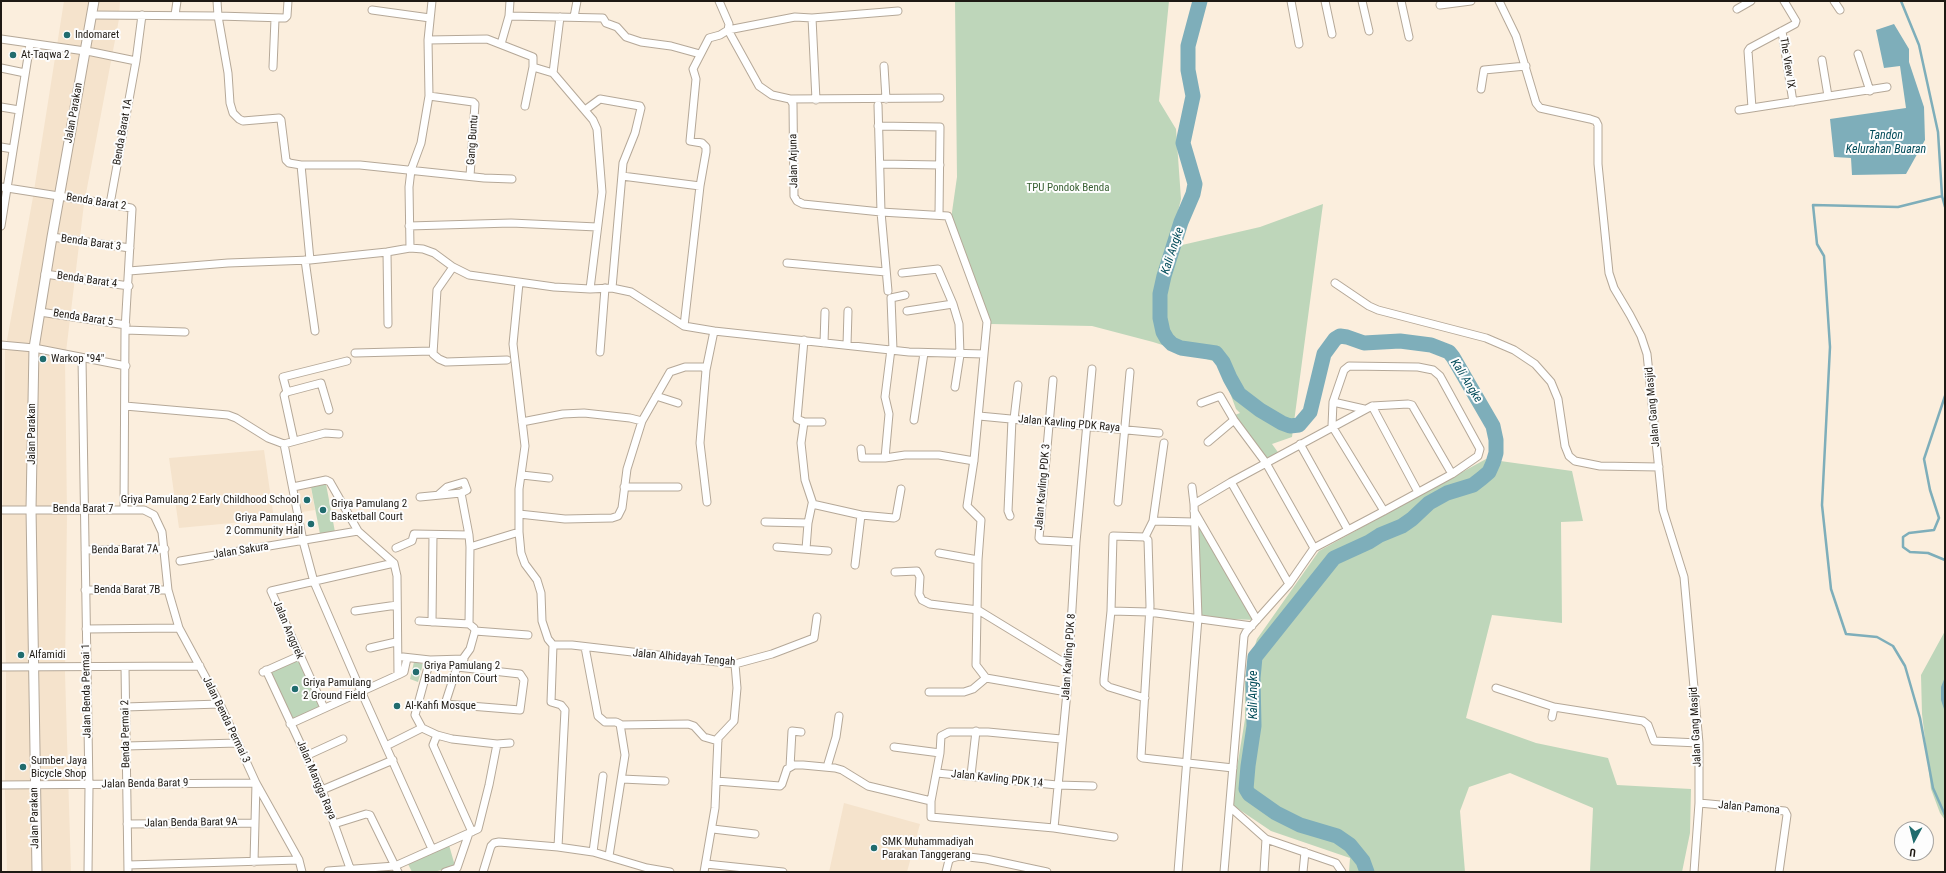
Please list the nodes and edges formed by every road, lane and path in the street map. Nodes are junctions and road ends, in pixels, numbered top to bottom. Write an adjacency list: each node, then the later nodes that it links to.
1 (94, 1): 23 (street, Jalan Parakan)
2 (177, 1): 25 (street)
3 (217, 1): 26 (street)
4 (288, 1): 32 (street)
5 (432, 1): 29 (street)
6 (510, 1): 27 (street)
7 (577, 1): 30 (street)
8 (720, 1): 33 (street)
9 (1291, 1): 42 (street)
10 (1325, 1): 36 (street)
11 (1362, 1): 34 (street)
12 (1401, 1): 37 (street)
13 (1471, 1): 18 (street)
14 (1499, 1): 49 (street, Jalan Gang Masjid)
15 (1751, 1): 19 (street)
16 (1784, 1): 35 (street, The View IX)
17 (1834, 1): 21 (street)
18 (1440, 5)
19 (1738, 9)
20 (372, 10): 29 (street)
21 (1840, 10)
22 (898, 11): 31 (street)
23 (92, 15): 24 (street); 43 (street, Jalan Parakan)
24 (142, 15): 25 (street); 46 (street, Benda Barat 1A)
25 (175, 15): 26 (street)
26 (218, 16): 32 (street); 76 (street)
27 (509, 16): 28 (street); 41 (street)
28 (560, 17): 30 (street); 54 (street)
29 (430, 18): 39 (street)
30 (574, 18): 44 (street)
31 (812, 18): 33 (street); 63 (street)
32 (275, 19): 50 (street)
33 (728, 30): 44 (street); 62 (street)
34 (1369, 31)
35 (1782, 31): 64 (street, The View IX); 68 (street, The View IX)
36 (1332, 34)
37 (1409, 37)
38 (1, 39): 40 (street)
39 (428, 40): 41 (street); 58 (street)
40 (30, 44): 43 (street); 53 (street)
41 (500, 44): 51 (street)
42 (1299, 44)
43 (85, 51): 46 (street); 84 (street, Jalan Parakan)
44 (700, 54): 82 (street)
45 (1858, 54): 57 (street)
46 (136, 60): 85 (street, Benda Barat 1A)
47 (1822, 60): 59 (street)
48 (884, 66): 61 (street)
49 (1526, 66): 56 (street); 174 (street, Jalan Gang Masjid)
50 (272, 67)
51 (533, 67): 54 (street); 66 (street)
52 (1, 68): 53 (street)
53 (25, 73): 69 (street)
54 (553, 73): 70 (street)
55 (1887, 87): 57 (street)
56 (1481, 89)
57 (1870, 91): 59 (street)
58 (429, 96): 78 (street); 79 (street, Gang Buntu)
59 (1828, 96): 64 (street)
60 (940, 98): 61 (street)
61 (886, 99): 63 (street)
62 (790, 100): 63 (street); 86 (street, Jalan Arjuna)
63 (816, 100)
64 (1792, 102): 68 (street, The View IX)
65 (878, 105): 72 (street)
66 (525, 106)
67 (1, 107): 69 (street)
68 (1752, 108): 71 (street, The View IX)
69 (19, 110): 74 (street)
70 (585, 110): 80 (street); 90 (street)
71 (1739, 110)
72 (878, 126): 75 (street); 77 (street)
73 (1, 147): 74 (street)
74 (13, 149): 83 (street)
75 (880, 164): 77 (street); 86 (street)
76 (301, 165): 78 (street, Gang Buntu); 95 (street)
77 (940, 165): 87 (street)
78 (411, 170): 79 (street, Gang Buntu); 89 (street)
79 (470, 176): 81 (street, Gang Buntu)
80 (622, 176): 82 (street); 105 (street)
81 (512, 179)
82 (700, 186): 115 (street)
83 (4, 188): 84 (street, Benda Barat 2); 88 (street)
84 (59, 196): 85 (street, Benda Barat 2); 91 (street, Jalan Parakan)
85 (110, 204): 92 (street, Benda Barat 2)
86 (881, 212): 87 (street, Jalan Arjuna); 99 (street)
87 (943, 216): 130 (street)
88 (1, 226)
89 (409, 226): 90 (street); 93 (street)
90 (597, 227): 106 (street)
91 (52, 237): 92 (street, Benda Barat 3); 101 (street, Jalan Parakan)
92 (130, 248): 98 (street)
93 (410, 248): 94 (street); 97 (street)
94 (387, 252): 95 (street); 114 (street)
95 (307, 260): 98 (street); 119 (street)
96 (787, 263): 99 (street)
97 (453, 267): 102 (street); 126 (street)
98 (129, 271): 104 (street)
99 (886, 272): 107 (street)
100 (902, 273): 109 (street)
101 (46, 274): 104 (street, Benda Barat 4); 112 (street, Jalan Parakan)
102 (519, 283): 106 (street); 156 (street)
103 (1335, 283): 174 (street)
104 (129, 286): 116 (street)
105 (608, 288): 106 (street); 115 (street); 127 (street)
106 (590, 289)
107 (888, 291)
108 (905, 296): 125 (street)
109 (954, 304): 111 (street); 131 (street)
110 (848, 311): 123 (street)
111 (907, 311)
112 (40, 312): 116 (street, Benda Barat 5); 124 (street, Jalan Parakan)
113 (825, 312): 121 (street)
114 (388, 324)
115 (684, 326): 117 (street)
116 (126, 328): 118 (street, Benda Barat 5); 135 (street)
117 (714, 331): 120 (street); 137 (street)
118 (185, 332)
119 (314, 332)
120 (804, 340): 121 (street); 157 (street)
121 (824, 343): 123 (street)
122 (1, 345): 124 (street)
123 (847, 346): 125 (street)
124 (34, 348): 132 (street); 192 (street, Jalan Parakan)
125 (892, 350): 129 (street); 171 (street)
126 (432, 351): 128 (street); 133 (street)
127 (600, 352)
128 (355, 353)
129 (924, 353): 131 (street); 153 (street)
130 (984, 354): 131 (street); 151 (street)
131 (960, 355): 141 (street)
132 (82, 359): 135 (street); 194 (street, Jalan Benda Permai 1)
133 (507, 360)
134 (346, 361): 142 (street)
135 (126, 366): 147 (street)
136 (1092, 369): 160 (street, Jalan Kavling PDK 8)
137 (706, 370): 143 (street); 188 (street)
138 (1130, 372): 162 (street)
139 (1053, 380): 159 (street)
140 (1018, 385): 152 (street)
141 (955, 387)
142 (287, 392): 150 (street); 165 (street)
143 (656, 396): 145 (street); 155 (street)
144 (1333, 402): 149 (street); 161 (street); 175 (street)
145 (678, 403)
146 (1201, 403): 154 (street)
147 (125, 406): 168 (street); 195 (street)
148 (1372, 406): 149 (street); 175 (street); 184 (street)
149 (1364, 409): 161 (street)
150 (329, 410)
151 (979, 416): 152 (street, Jalan Kavling PDK Raya); 172 (street)
152 (1013, 419): 159 (street, Jalan Kavling PDK Raya); 199 (street)
153 (914, 420)
154 (1234, 420): 166 (street); 173 (street)
155 (642, 421): 156 (street); 180 (street)
156 (522, 422): 176 (street)
157 (804, 422): 158 (street); 190 (street)
158 (822, 422)
159 (1050, 422): 160 (street, Jalan Kavling PDK Raya); 211 (street, Jalan Kavling PDK 3)
160 (1088, 426): 162 (street, Jalan Kavling PDK Raya); 211 (street, Jalan Kavling PDK 8)
161 (1332, 426): 169 (street); 196 (street)
162 (1124, 429): 163 (street, Jalan Kavling PDK Raya); 189 (street)
163 (1159, 433)
164 (339, 434): 165 (street)
165 (294, 441): 168 (street)
166 (1208, 442)
167 (1164, 443): 200 (street)
168 (284, 444): 179 (street)
169 (1300, 444): 173 (street); 204 (street)
170 (861, 449): 171 (street)
171 (885, 458): 172 (street)
172 (974, 461): 221 (street)
173 (1266, 463): 178 (street); 216 (street)
174 (1659, 467): 287 (street, Jalan Gang Masjid)
175 (1452, 474): 184 (street)
176 (522, 475): 177 (street); 197 (street)
177 (550, 478)
178 (1231, 482): 191 (street); 228 (street)
179 (293, 487): 205 (street); 210 (street)
180 (624, 487): 181 (street); 197 (street)
181 (678, 487)
182 (1192, 487): 191 (street)
183 (901, 488): 198 (street)
184 (1418, 492): 196 (street)
185 (461, 493): 186 (street); 186 (street); 208 (street)
186 (438, 495): 187 (street)
187 (420, 497)
188 (707, 502)
189 (1118, 502)
190 (813, 504): 198 (street); 203 (street)
191 (1194, 508): 202 (street); 240 (street)
192 (31, 509): 193 (street, Benda Barat 7); 194 (street, Benda Barat 7); 259 (street, Jalan Parakan)
193 (1, 510)
194 (84, 510): 195 (street, Benda Barat 7); 218 (street, Jalan Benda Permai 1)
195 (124, 510): 217 (street, Benda Barat 7)
196 (1384, 511): 204 (street)
197 (519, 514): 206 (street)
198 (861, 515): 225 (street)
199 (1010, 516)
200 (1153, 521): 202 (street); 209 (street)
201 (765, 522): 203 (street)
202 (1194, 522): 237 (street)
203 (808, 523): 215 (street)
204 (1348, 530): 216 (street)
205 (358, 531): 210 (street, Jalan Sakura); 223 (street)
206 (519, 532): 212 (street); 247 (street)
207 (433, 535): 208 (street); 214 (street); 239 (street)
208 (469, 536): 212 (street)
209 (1146, 537): 234 (street); 235 (street)
210 (303, 541): 222 (street, Jalan Sakura); 227 (street)
211 (1076, 542): 256 (street, Jalan Kavling PDK 8)
212 (470, 547): 241 (street)
213 (777, 547): 215 (street)
214 (396, 548)
215 (806, 548): 219 (street)
216 (1314, 548): 228 (street)
217 (165, 549): 218 (street, Benda Barat 7A); 224 (street, Benda Barat 7)
218 (85, 550): 229 (street, Jalan Benda Permai 1)
219 (828, 551)
220 (939, 553): 221 (street)
221 (978, 560): 232 (street)
222 (180, 561)
223 (394, 563): 227 (street); 231 (street)
224 (166, 564): 230 (street, Jalan Benda Permai 3)
225 (855, 565)
226 (895, 572): 232 (street)
227 (314, 582): 250 (street, Jalan Anggrek); 266 (street)
228 (1289, 584): 240 (street)
229 (85, 590): 230 (street, Benda Barat 7B); 243 (street, Jalan Benda Permai 1)
230 (168, 590): 242 (street, Jalan Benda Permai 3)
231 (396, 605): 233 (street); 246 (street)
232 (978, 610): 256 (street); 264 (street)
233 (355, 611)
234 (1111, 611): 235 (street); 269 (street)
235 (1149, 612): 237 (street); 269 (street)
236 (817, 617): 255 (street, Jalan Alhidayah Tengah)
237 (1198, 618): 240 (street); 295 (street)
238 (419, 621): 239 (street)
239 (432, 622): 241 (street)
240 (1254, 623): 298 (street)
241 (469, 624): 244 (street)
242 (179, 628): 243 (street); 257 (street, Jalan Benda Permai 3)
243 (86, 629): 261 (street, Jalan Benda Permai 1)
244 (475, 631): 245 (street); 253 (street)
245 (528, 635)
246 (396, 642): 249 (street); 251 (street)
247 (553, 644): 248 (street, Jalan Alhidayah Tengah); 325 (street)
248 (585, 647): 255 (street, Jalan Alhidayah Tengah); 277 (street)
249 (370, 648)
250 (299, 656): 273 (street, Jalan Anggrek); 276 (street, Jalan Mangga Raya)
251 (396, 657): 252 (street); 263 (street)
252 (407, 658): 254 (street); 263 (street)
253 (464, 659): 254 (street); 260 (street)
254 (430, 660): 278 (street)
255 (734, 664): 284 (street)
256 (1068, 665): 268 (street, Jalan Kavling PDK 8)
257 (200, 666): 262 (street); 270 (street, Jalan Benda Permai 3)
258 (1, 667): 259 (street)
259 (33, 667): 261 (street); 306 (street, Jalan Parakan)
260 (457, 667): 260 (street)
261 (87, 668): 262 (street); 307 (street, Jalan Benda Permai 1)
262 (125, 668): 271 (street, Benda Permai 2)
263 (398, 675): 266 (street)
264 (986, 678): 267 (street); 268 (street)
265 (1496, 688): 272 (street)
266 (361, 691): 273 (street); 290 (street)
267 (929, 692)
268 (1067, 692): 283 (street, Jalan Kavling PDK 8)
269 (1144, 698): 295 (street)
270 (220, 704): 271 (street); 285 (street, Jalan Benda Permai 3)
271 (125, 707): 289 (street, Benda Permai 2)
272 (1554, 707): 275 (street); 287 (street)
273 (324, 708): 276 (street)
274 (839, 716): 297 (street)
275 (1552, 717)
276 (290, 724): 293 (street, Jalan Mangga Raya)
277 (620, 726): 284 (street); 302 (street)
278 (422, 728): 281 (street); 290 (street)
279 (976, 731): 283 (street); 292 (street); 300 (street)
280 (801, 732): 296 (street)
281 (437, 735): 288 (street); 321 (street)
282 (343, 739): 293 (street)
283 (1061, 739): 309 (street, Jalan Kavling PDK 8)
284 (718, 741): 304 (street)
285 (238, 743): 289 (street); 305 (street, Jalan Benda Permai 3)
286 (510, 743): 288 (street)
287 (1699, 743): 314 (street, Jalan Gang Masjid)
288 (497, 744): 321 (street)
289 (126, 746): 308 (street, Benda Permai 2)
290 (386, 746): 294 (street)
291 (894, 747): 292 (street)
292 (940, 753): 299 (street)
293 (308, 756): 312 (street, Jalan Mangga Raya)
294 (393, 760): 312 (street); 326 (street)
295 (1186, 763): 298 (street); 346 (street)
296 (790, 767): 297 (street); 304 (street)
297 (827, 767): 313 (street)
298 (1233, 768): 315 (street)
299 (937, 773): 300 (street, Jalan Kavling PDK 14); 313 (street)
300 (971, 775): 309 (street, Jalan Kavling PDK 14)
301 (603, 776): 327 (street)
302 (622, 779): 303 (street); 329 (street)
303 (665, 781)
304 (716, 781): 320 (street)
305 (256, 783): 308 (street, Jalan Benda Barat 9); 316 (street); 330 (street, Jalan Benda Permai 3)
306 (35, 785): 307 (street, Jalan Benda Barat 9); 310 (street, Jalan Benda Barat 9); 337 (street, Jalan Parakan)
307 (88, 785): 308 (street, Jalan Benda Barat 9); 338 (street, Jalan Benda Permai 1)
308 (127, 785): 317 (street, Benda Permai 2)
309 (1057, 785): 311 (street, Jalan Kavling PDK 14); 319 (street, Jalan Kavling PDK 8)
310 (1, 786)
311 (1093, 786)
312 (322, 790): 318 (street, Jalan Mangga Raya)
313 (931, 801): 319 (street)
314 (1699, 803): 351 (street, Jalan Gang Masjid); 352 (street, Jalan Pamona)
315 (1230, 807): 324 (street); 347 (street)
316 (254, 822): 317 (street, Jalan Benda Barat 9A); 331 (street)
317 (127, 824): 333 (street, Benda Permai 2)
318 (334, 824): 334 (street); 336 (street, Jalan Mangga Raya)
319 (1054, 828): 323 (street)
320 (713, 829): 322 (street); 332 (street)
321 (470, 833): 326 (street); 340 (street)
322 (755, 834)
323 (1114, 837)
324 (1266, 839): 328 (street); 348 (street)
325 (558, 847): 327 (street); 341 (street)
326 (432, 848): 334 (street)
327 (594, 852): 329 (street)
328 (1305, 852): 349 (street); 350 (street)
329 (609, 856): 342 (street)
330 (299, 860): 331 (street); 339 (street, Jalan Benda Permai 3)
331 (254, 862): 333 (street)
332 (705, 868): 343 (street)
333 (128, 869)
334 (397, 869): 336 (street)
335 (328, 871): 336 (street)
336 (351, 871)
337 (37, 872)
338 (88, 872)
339 (302, 872)
340 (445, 872)
341 (483, 872)
342 (670, 872)
343 (783, 872)
344 (946, 872): 345 (street)
345 (1047, 872)
346 (1178, 872)
347 (1224, 872)
348 (1264, 872)
349 (1303, 872)
350 (1342, 872)
351 (1694, 872)
352 (1779, 872)

